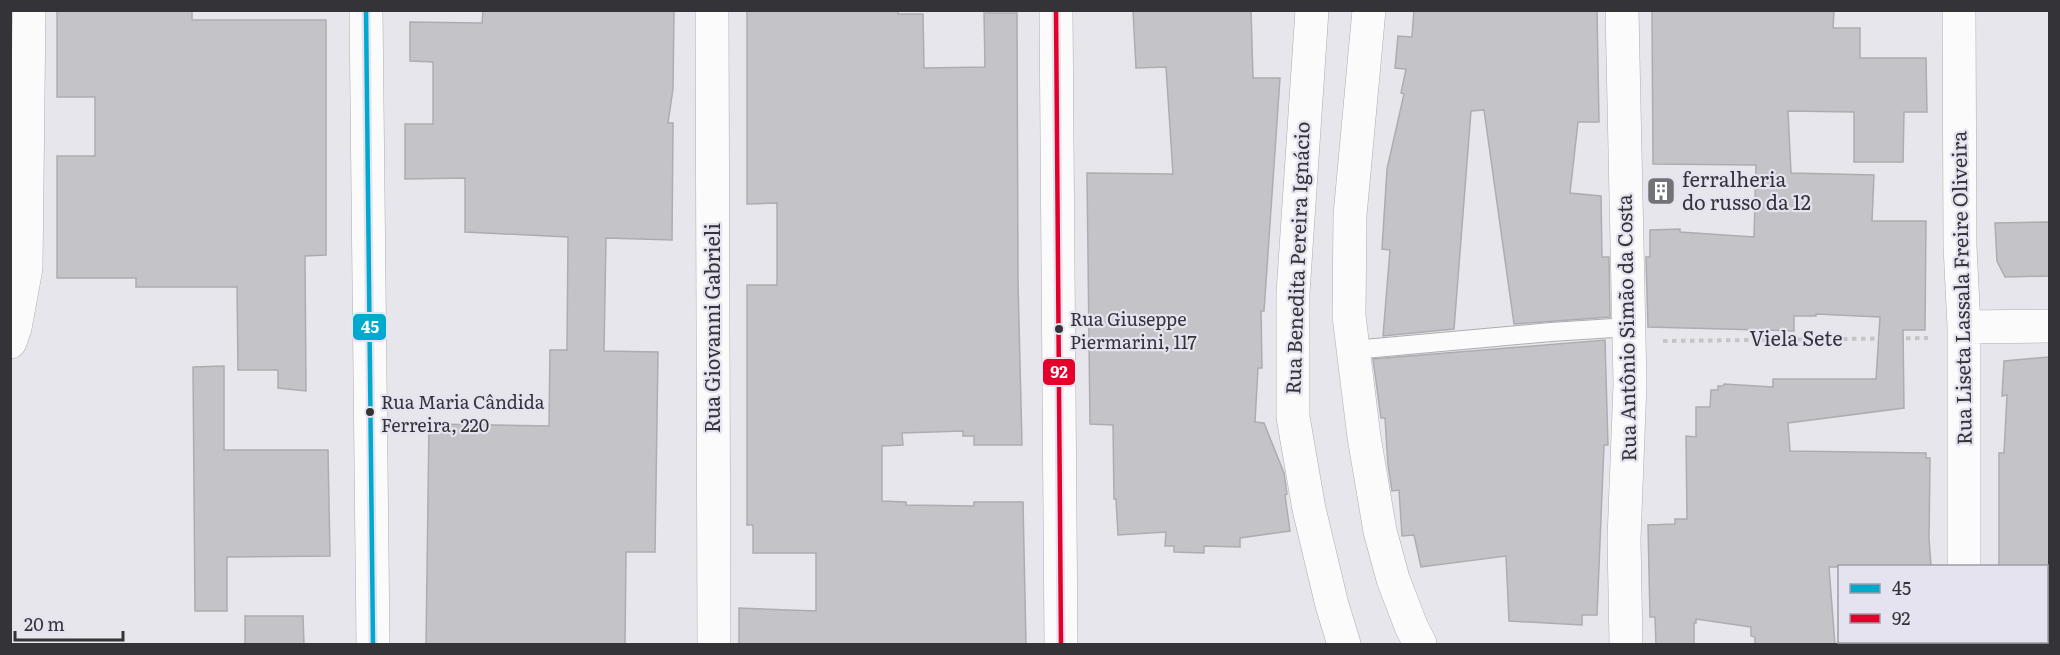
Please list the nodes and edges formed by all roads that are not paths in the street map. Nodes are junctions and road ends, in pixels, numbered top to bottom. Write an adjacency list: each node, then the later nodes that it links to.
1 (29, 10): 12 (street)
2 (366, 10): 15 (street)
3 (712, 10): 16 (street, Rua Giovanni Gabrieli)
4 (1056, 10): 17 (street)
5 (1312, 10): 18 (street, Rua Benedita Pereira Ignácio)
6 (1369, 10): 13 (street)
7 (1622, 10): 11 (street, Rua Antônio Simão da Costa)
8 (1959, 10): 10 (street, Rua Liseta Lassala Freire Oliveira)
9 (2049, 326): 10 (street)
10 (1964, 333): 14 (street, Rua Liseta Lassala Freire Oliveira)
11 (1629, 334): 13 (lane); 20 (street, Rua Antônio Simão da Costa)
12 (10, 342)
13 (1353, 350): 19 (street)
14 (1964, 565)
15 (373, 645)
16 (714, 645)
17 (1061, 645)
18 (1344, 645)
19 (1420, 645)
20 (1626, 645)

